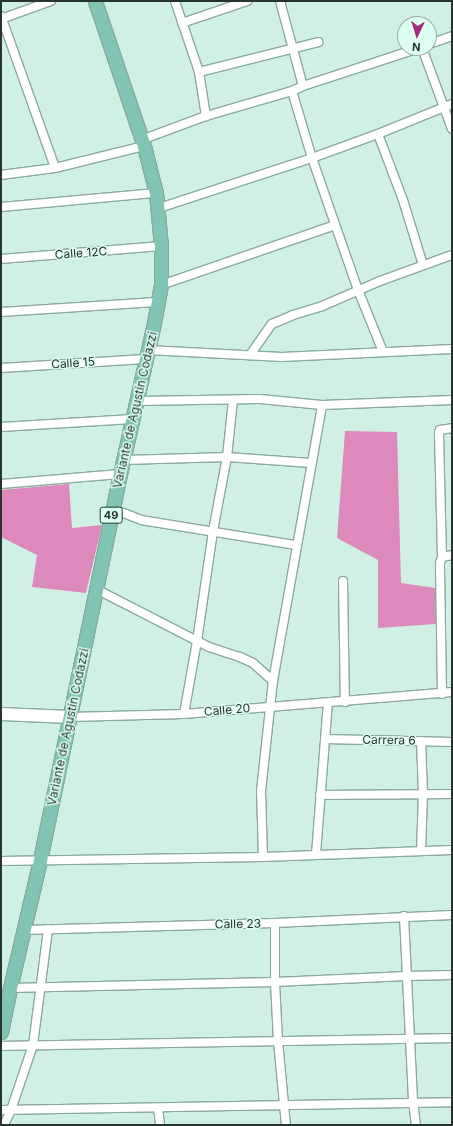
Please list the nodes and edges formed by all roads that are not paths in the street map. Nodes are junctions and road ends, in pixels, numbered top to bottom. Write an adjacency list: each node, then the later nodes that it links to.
1 (52, 1): 6 (street)
2 (95, 1): 22 (main road, Variante de Agustín Codazzi / 49)
3 (175, 1): 7 (street)
4 (247, 1): 7 (street)
5 (280, 1): 11 (street)
6 (1, 18): 24 (street)
7 (182, 23): 14 (street)
8 (452, 36): 9 (street)
9 (437, 41)
10 (318, 42): 11 (street)
11 (292, 48): 14 (street); 15 (street)
12 (397, 56): 15 (street)
13 (424, 56): 18 (street)
14 (198, 72): 19 (street)
15 (303, 86): 16 (street)
16 (292, 91): 19 (street); 23 (street)
17 (452, 104): 18 (street)
18 (443, 107): 20 (street); 21 (street)
19 (206, 116): 22 (street)
20 (452, 129)
21 (378, 134): 23 (street); 33 (street)
22 (142, 143): 24 (street); 26 (main road, Variante de Agustín Codazzi / 49)
23 (312, 158): 28 (street); 29 (street)
24 (55, 168): 25 (street)
25 (1, 175)
26 (156, 193): 27 (street); 28 (main road, Variante de Agustín Codazzi / 49)
27 (1, 206)
28 (159, 208): 30 (main road, Variante de Agustín Codazzi / 49)
29 (335, 225): 34 (street); 35 (street)
30 (161, 246): 32 (street, Calle 12C); 34 (main road, Variante de Agustín Codazzi / 49)
31 (452, 255): 33 (street)
32 (1, 259)
33 (423, 265): 35 (street)
34 (160, 285): 36 (main road, Variante de Agustín Codazzi / 49)
35 (358, 290): 39 (street); 41 (street)
36 (157, 302): 37 (street); 40 (main road, Variante de Agustín Codazzi / 49)
37 (1, 312)
38 (452, 349): 39 (street, Calle 15)
39 (384, 352): 41 (street, Calle 15)
40 (146, 354): 41 (street, Calle 15); 42 (street, Calle 15); 45 (main road, Variante de Agustín Codazzi / 49)
41 (250, 355)
42 (1, 368)
43 (232, 400): 45 (street); 46 (street); 50 (street)
44 (452, 400): 46 (street)
45 (138, 401): 47 (main road, Variante de Agustín Codazzi / 49)
46 (322, 405): 52 (street)
47 (133, 419): 48 (street); 51 (main road, Variante de Agustín Codazzi / 49)
48 (1, 427)
49 (452, 428): 59 (street)
50 (227, 457): 51 (street); 52 (street); 56 (street)
51 (124, 460): 53 (main road, Variante de Agustín Codazzi / 49)
52 (312, 463): 57 (street)
53 (120, 474): 54 (street); 55 (main road, Variante de Agustín Codazzi / 49)
54 (1, 484)
55 (113, 509): 56 (street); 61 (main road, Variante de Agustín Codazzi / 49)
56 (213, 531): 57 (street); 62 (street)
57 (296, 545): 63 (street)
58 (452, 555): 59 (street)
59 (442, 557): 65 (street)
60 (343, 581): 66 (street)
61 (96, 589): 62 (street); 71 (main road, Variante de Agustín Codazzi / 49)
62 (197, 641): 63 (street); 70 (street)
63 (273, 681): 68 (street)
64 (452, 692): 65 (street, Calle 20)
65 (442, 694): 66 (street, Calle 20)
66 (345, 702): 67 (street, Calle 20)
67 (328, 703): 68 (street, Calle 20); 72 (street)
68 (270, 707): 70 (street, Calle 20); 81 (street)
69 (1, 714): 71 (street, Calle 20)
70 (184, 714): 71 (street, Calle 20)
71 (70, 717): 82 (main road, Variante de Agustín Codazzi / 49)
72 (325, 739): 73 (street, Carrera 6); 77 (street)
73 (421, 741): 74 (street, Carrera 6); 75 (street)
74 (452, 742)
75 (423, 794): 76 (street); 77 (street); 78 (street)
76 (452, 794)
77 (320, 795): 80 (street)
78 (422, 850): 79 (street); 80 (street)
79 (452, 850)
80 (316, 854): 81 (street)
81 (263, 857): 82 (street)
82 (40, 860): 83 (street); 88 (main road, Variante de Agustín Codazzi / 49)
83 (1, 861)
84 (452, 915): 85 (street, Calle 23)
85 (404, 916): 86 (street, Calle 23); 90 (street)
86 (275, 923): 87 (street, Calle 23); 91 (street)
87 (48, 929): 88 (street, Calle 23); 93 (street)
88 (24, 930): 92 (main road, Variante de Agustín Codazzi / 49)
89 (452, 975): 90 (street)
90 (407, 976): 91 (street); 97 (street)
91 (275, 982): 93 (street); 98 (street)
92 (10, 988): 93 (street); 94 (main road, Variante de Agustín Codazzi / 49)
93 (40, 988): 99 (street)
94 (1, 1029): 95 (main road, Variante de Agustín Codazzi / 49)
95 (1, 1032)
96 (452, 1038): 97 (street)
97 (410, 1039): 98 (street); 101 (street)
98 (278, 1041): 99 (street); 103 (street)
99 (33, 1045): 100 (street); 106 (street)
100 (1, 1046)
101 (413, 1101): 102 (street); 103 (street); 110 (street)
102 (452, 1102)
103 (283, 1104): 104 (street); 109 (street)
104 (158, 1108): 106 (street); 108 (street)
105 (1, 1110): 106 (street)
106 (11, 1110): 107 (street)
107 (4, 1125)
108 (160, 1125)
109 (286, 1125)
110 (416, 1125)

